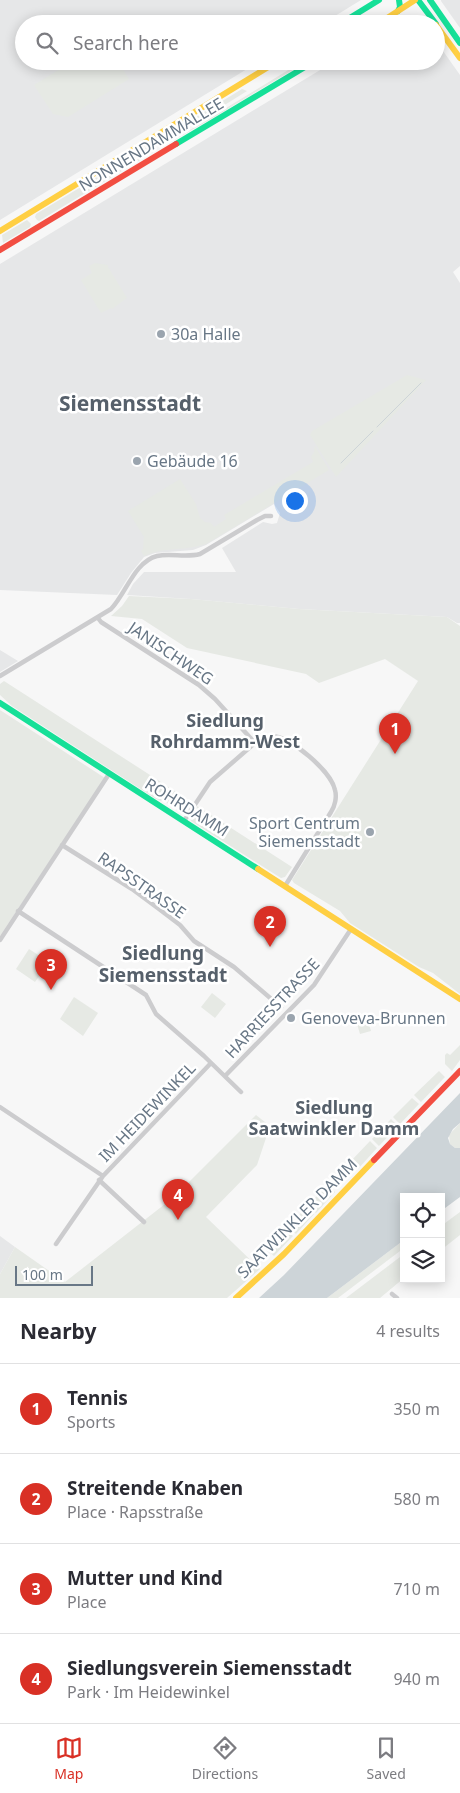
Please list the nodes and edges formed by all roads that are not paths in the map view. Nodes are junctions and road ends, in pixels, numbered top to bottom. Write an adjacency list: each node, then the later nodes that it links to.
1 (379, 0): 6 (main road)
2 (399, 0): 5 (main road)
3 (417, 0): 5 (main road); 8 (main road)
4 (430, 0): 9 (main road)
5 (398, 11): 7 (main road)
6 (355, 15)
7 (392, 15)
8 (429, 15)
9 (440, 15)
10 (445, 22): 12 (main road)
11 (445, 37): 13 (main road)
12 (460, 43)
13 (460, 58)
14 (263, 70): 16 (main road, NONNENDAMMALLEE)
15 (300, 70): 17 (main road, NONNENDAMMALLEE)
16 (0, 231)
17 (0, 250)
18 (271, 516): 19 (street)
19 (98, 618): 20 (street); 22 (street, JANISCHWEG)
20 (0, 676)
21 (0, 703): 23 (main road, ROHRDAMM)
22 (255, 743): 24 (street); 26 (street)
23 (109, 774): 24 (main road, ROHRDAMM); 25 (street)
24 (184, 821): 26 (main road, ROHRDAMM)
25 (62, 845): 27 (street); 31 (street, RAPSSTRASSE)
26 (285, 886): 28 (main road, ROHRDAMM)
27 (18, 911): 29 (street); 34 (street)
28 (351, 929): 30 (main road, ROHRDAMM); 33 (street, HARRIESSTRASSE)
29 (0, 940)
30 (460, 999)
31 (276, 1003)
32 (282, 1009): 33 (street)
33 (286, 1013): 36 (street, HARRIESSTRASSE)
34 (211, 1063): 36 (street); 39 (street, IM HEIDEWINKEL)
35 (460, 1071): 43 (main road, SAATWINKLER DAMM)
36 (225, 1076): 37 (street)
37 (241, 1092)
38 (0, 1107): 39 (street, IM HEIDEWINKEL)
39 (101, 1178): 40 (street, IM HEIDEWINKEL); 41 (street)
40 (144, 1222)
41 (56, 1244)
42 (392, 1294): 44 (street)
43 (236, 1298)
44 (397, 1298)

